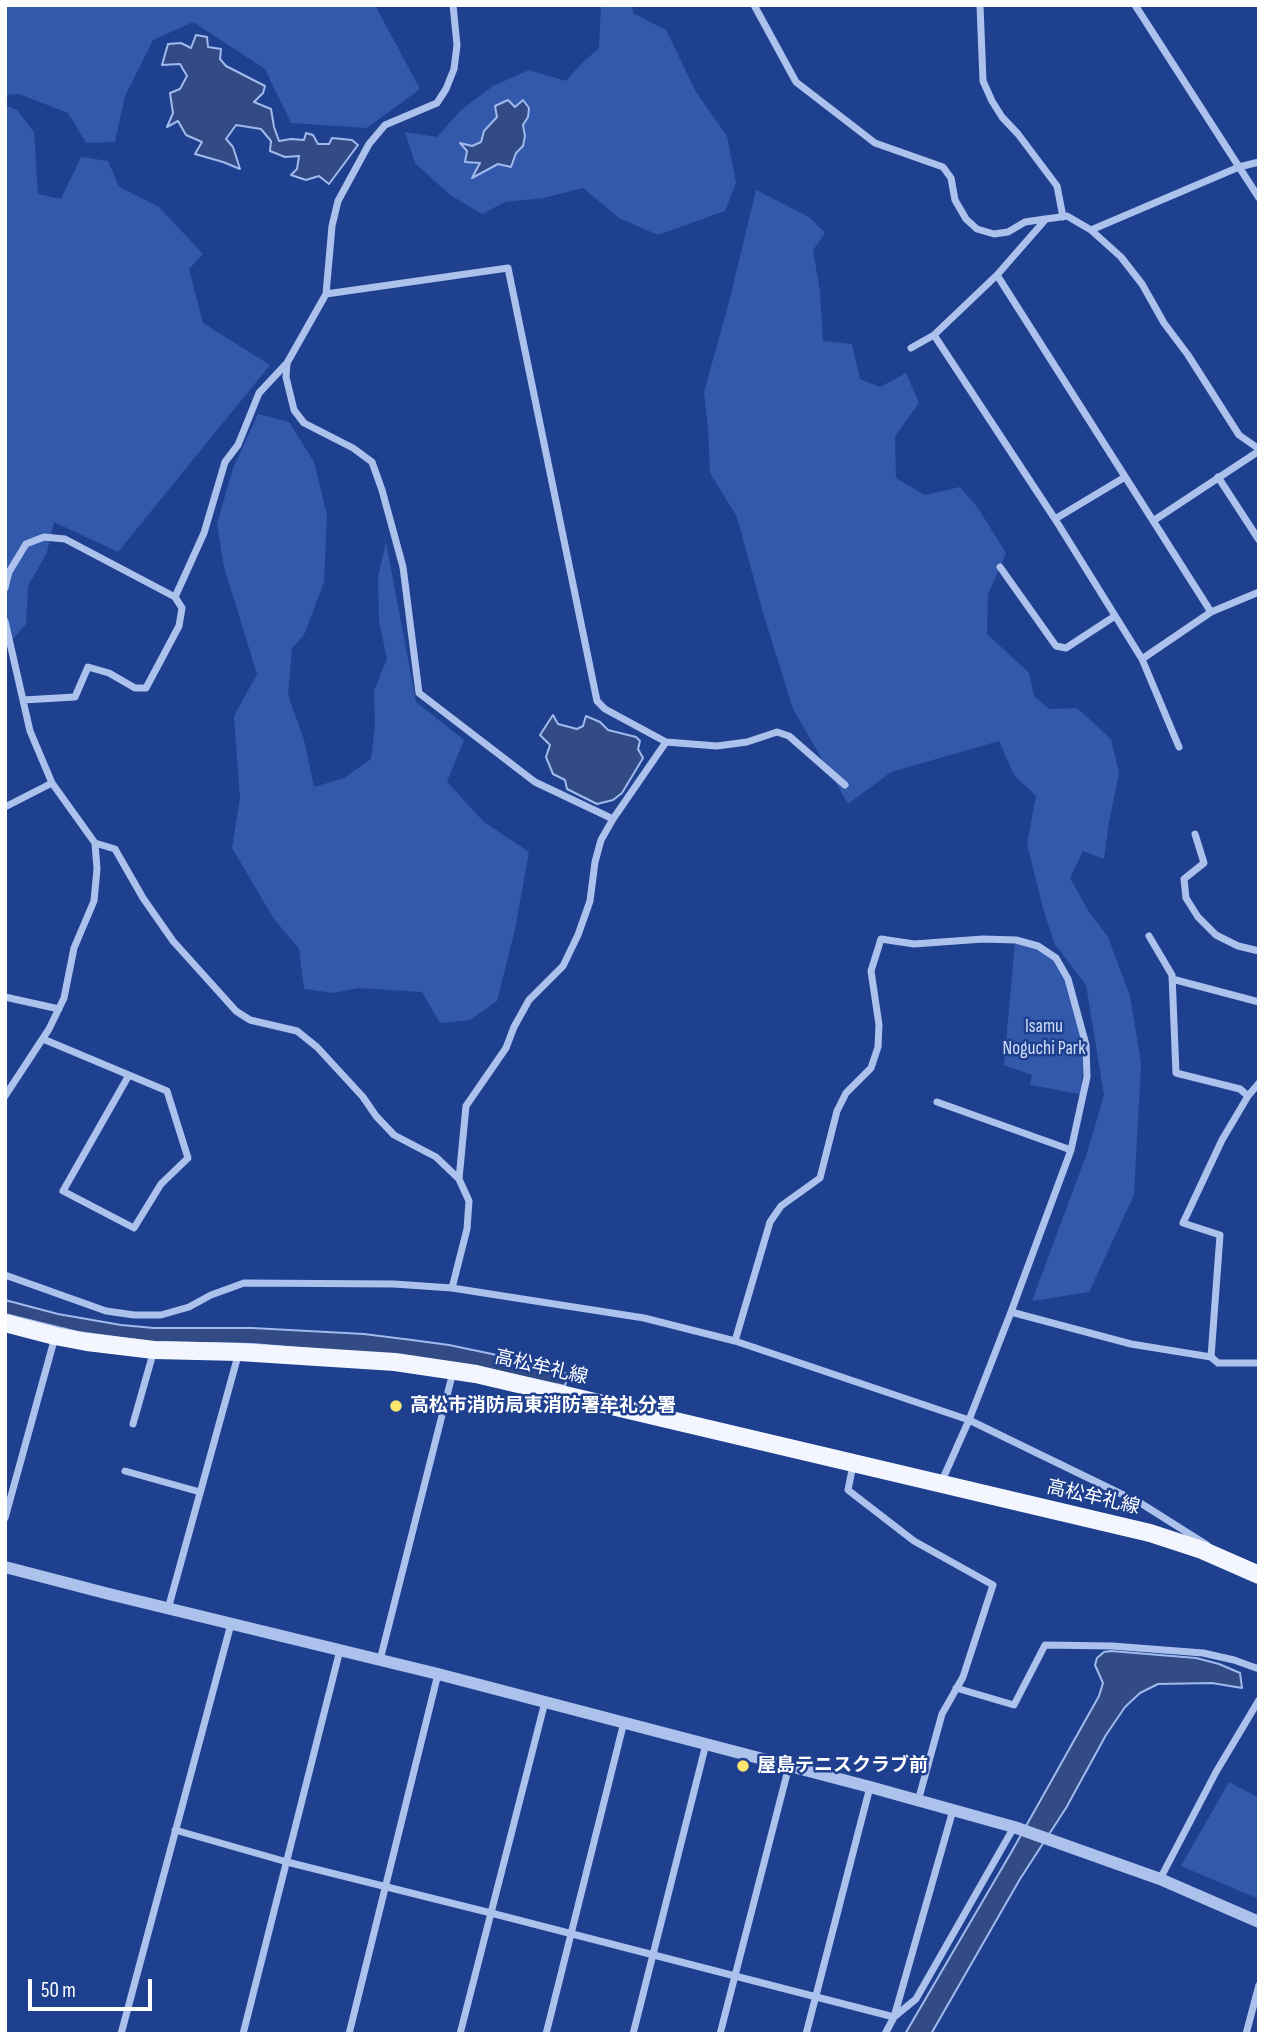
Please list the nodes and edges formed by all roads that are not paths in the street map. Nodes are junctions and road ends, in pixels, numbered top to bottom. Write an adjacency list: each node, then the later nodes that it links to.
1 (453, 5): 12 (street)
2 (754, 5): 9 (street)
3 (980, 5): 8 (street)
4 (1135, 5): 6 (street)
5 (1259, 162): 6 (street)
6 (1239, 167): 7 (street); 10 (street)
7 (1259, 198)
8 (1063, 217): 9 (street); 10 (street)
9 (1046, 219): 11 (street)
10 (1091, 230): 16 (street)
11 (997, 275): 13 (street); 17 (street)
12 (326, 293): 15 (street); 31 (street)
13 (934, 335): 14 (street); 19 (street)
14 (911, 348)
15 (287, 363): 25 (street); 36 (street)
16 (1259, 450): 18 (street)
17 (1125, 477): 19 (street); 20 (street)
18 (1218, 478): 20 (street); 21 (street)
19 (1055, 519): 27 (street)
20 (1153, 521): 26 (street)
21 (1259, 540)
22 (1000, 567): 27 (street)
23 (5, 588): 25 (street)
24 (1259, 592): 26 (street)
25 (175, 597): 30 (street)
26 (1211, 612): 29 (street)
27 (1115, 616): 29 (street)
28 (5, 621): 30 (street)
29 (1142, 659): 32 (street)
30 (23, 700): 33 (street)
31 (666, 742): 34 (street); 36 (street)
32 (1179, 747)
33 (52, 783): 35 (street); 38 (street)
34 (845, 785)
35 (5, 807)
36 (613, 819): 52 (street)
37 (1195, 834): 40 (street)
38 (95, 843): 44 (street); 52 (street)
39 (1149, 936): 41 (street)
40 (1259, 951)
41 (1172, 979): 43 (street); 49 (street)
42 (5, 996): 44 (street)
43 (1259, 1002)
44 (59, 1009): 45 (street)
45 (43, 1039): 46 (street); 48 (street)
46 (129, 1075): 46 (street)
47 (1259, 1083): 49 (street)
48 (5, 1096)
49 (1248, 1096): 61 (street)
50 (937, 1102): 51 (street)
51 (1071, 1150): 55 (street); 58 (street)
52 (459, 1179): 54 (street)
53 (5, 1275): 54 (street)
54 (452, 1289): 58 (street)
55 (1012, 1312): 61 (street); 64 (street)
56 (5, 1323): 57 (main road, 高松牟礼線)
57 (55, 1336): 59 (main road, 高松牟礼線); 70 (street)
58 (735, 1341): 64 (street)
59 (154, 1350): 60 (main road, 高松牟礼線); 65 (street)
60 (239, 1352): 63 (main road, 高松牟礼線); 69 (street)
61 (1211, 1357): 62 (street)
62 (1259, 1363)
63 (453, 1370): 66 (main road, 高松牟礼線); 77 (street)
64 (969, 1420): 68 (street); 71 (street)
65 (133, 1424)
66 (853, 1464): 68 (main road, 高松牟礼線); 80 (street)
67 (125, 1471): 69 (street)
68 (940, 1483): 71 (main road, 高松牟礼線)
69 (200, 1492): 74 (street)
70 (5, 1518)
71 (1227, 1561): 73 (main road, 高松牟礼線)
72 (5, 1567): 74 (street)
73 (1259, 1575)
74 (168, 1609): 75 (street)
75 (231, 1624): 76 (street); 91 (street)
76 (340, 1650): 77 (street); 92 (street)
77 (380, 1660): 79 (street)
78 (1259, 1669): 80 (street)
79 (438, 1674): 82 (street); 94 (street)
80 (956, 1688): 88 (street)
81 (1259, 1700): 83 (street)
82 (545, 1702): 84 (street); 95 (street)
83 (1255, 1715): 93 (street)
84 (624, 1723): 85 (street); 97 (street)
85 (706, 1744): 86 (street); 98 (street)
86 (789, 1766): 87 (street); 99 (street)
87 (870, 1787): 88 (street); 102 (street)
88 (918, 1801): 89 (street)
89 (953, 1811): 90 (street); 103 (street)
90 (1017, 1828): 93 (street); 103 (street)
91 (175, 1830): 92 (street); 104 (street)
92 (286, 1862): 94 (street); 105 (street)
93 (1160, 1879): 96 (street)
94 (385, 1887): 95 (street); 106 (street)
95 (491, 1913): 97 (street); 107 (street)
96 (1259, 1922)
97 (571, 1934): 98 (street); 108 (street)
98 (653, 1956): 99 (street); 109 (street)
99 (735, 1977): 102 (street); 110 (street)
100 (1259, 1985): 101 (street)
101 (1258, 1994): 113 (street)
102 (816, 1998): 103 (street); 111 (street)
103 (894, 2017): 112 (street)
104 (121, 2034)
105 (243, 2034)
106 (349, 2034)
107 (460, 2034)
108 (546, 2034)
109 (633, 2034)
110 (720, 2034)
111 (806, 2034)
112 (885, 2034)
113 (1246, 2034)

